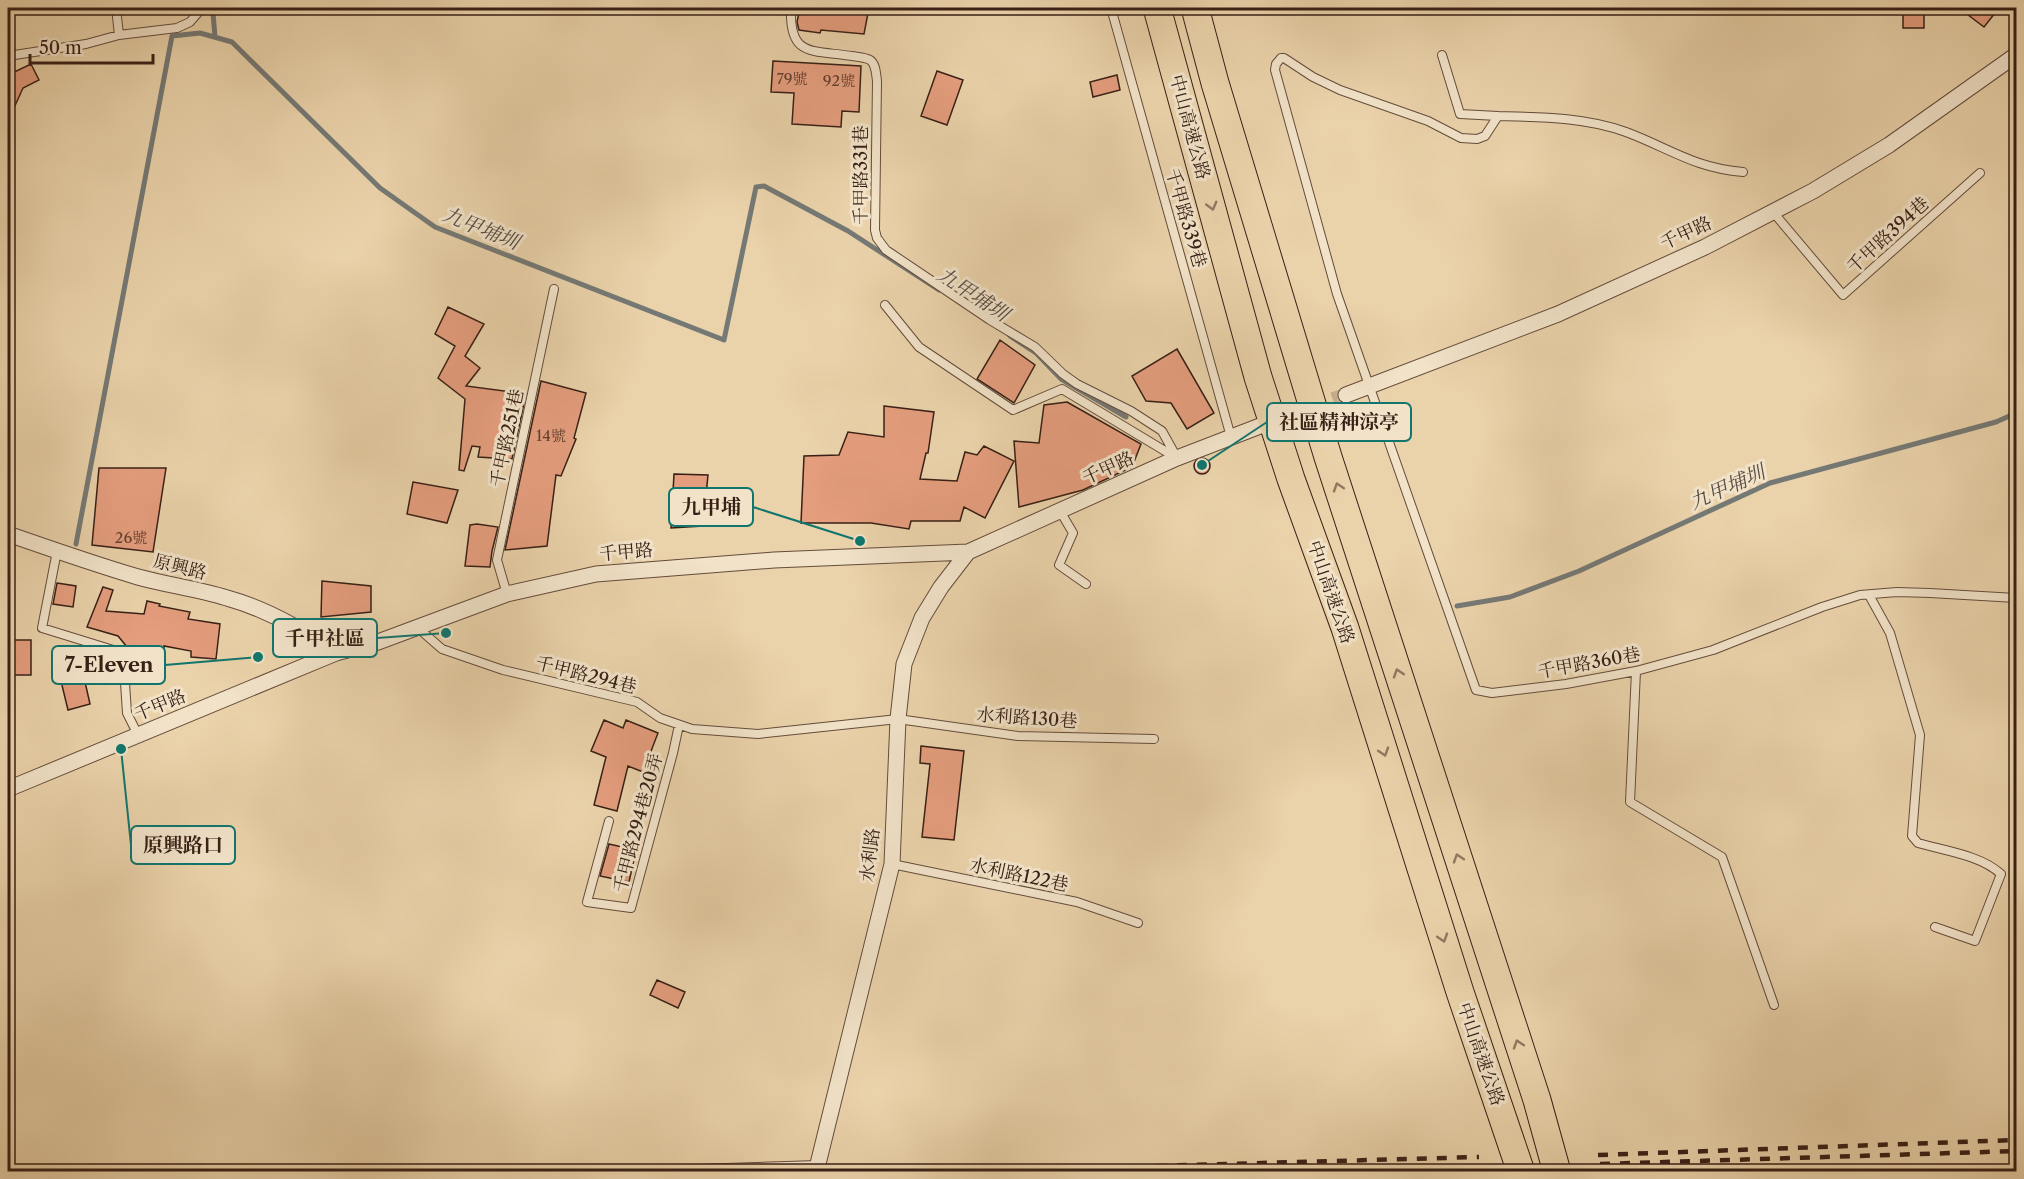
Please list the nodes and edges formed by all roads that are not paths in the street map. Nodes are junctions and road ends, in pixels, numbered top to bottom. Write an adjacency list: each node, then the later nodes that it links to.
1 (116, 8): 7 (lane)
2 (202, 8): 7 (lane)
3 (791, 8): 21 (lane, 千甲路331巷)
4 (1111, 8): 20 (lane, 千甲路339巷)
5 (1157, 8): 42 (highway, 中山高速公路, one-way to 42)
6 (1195, 8): 44 (highway, 中山高速公路, one-way to 6)
7 (119, 35): 10 (lane)
8 (1442, 55): 11 (lane)
9 (2016, 55): 14 (street, 千甲路)
10 (8, 56)
11 (1498, 116): 12 (lane); 17 (lane)
12 (1743, 172)
13 (1980, 173): 14 (lane, 千甲路394巷)
14 (1773, 212): 17 (street, 千甲路)
15 (554, 289): 27 (lane, 千甲路251巷)
16 (885, 305): 21 (lane)
17 (1371, 387): 18 (street, 千甲路); 32 (lane, 千甲路360巷)
18 (1346, 395)
19 (1260, 426): 20 (street, 千甲路)
20 (1231, 437): 21 (street, 千甲路)
21 (1177, 458): 22 (street, 千甲路)
22 (1060, 511): 25 (street, 千甲路); 26 (lane)
23 (8, 534): 24 (street, 原興路)
24 (57, 551): 31 (street, 原興路); 35 (lane)
25 (968, 552): 27 (street, 千甲路); 33 (street, 水利路)
26 (1086, 584)
27 (507, 594): 30 (street, 千甲路)
28 (1869, 595): 29 (lane, 千甲路360巷); 32 (lane, 千甲路360巷); 41 (lane)
29 (2016, 598)
30 (417, 627): 31 (street, 千甲路); 34 (lane, 千甲路294巷)
31 (336, 653): 35 (street, 千甲路)
32 (1636, 671): 43 (lane)
33 (898, 719): 34 (lane, 千甲路294巷); 36 (lane, 水利路130巷); 39 (street, 水利路)
34 (679, 726): 38 (lane, 千甲路294巷20弄)
35 (138, 735): 37 (street, 千甲路)
36 (1154, 739)
37 (8, 789)
38 (609, 821)
39 (892, 864): 40 (lane, 水利路122巷); 45 (street, 水利路)
40 (1138, 923)
41 (1935, 927)
42 (1460, 992): 48 (highway); 49 (highway, 中山高速公路)
43 (1774, 1005)
44 (1537, 1100): 50 (highway, 中山高速公路); 51 (highway)
45 (817, 1168): 46 (lane)
46 (646, 1171): 47 (lane)
47 (605, 1172)
48 (1507, 1172)
49 (1521, 1172)
50 (1557, 1172)
51 (1565, 1172)

